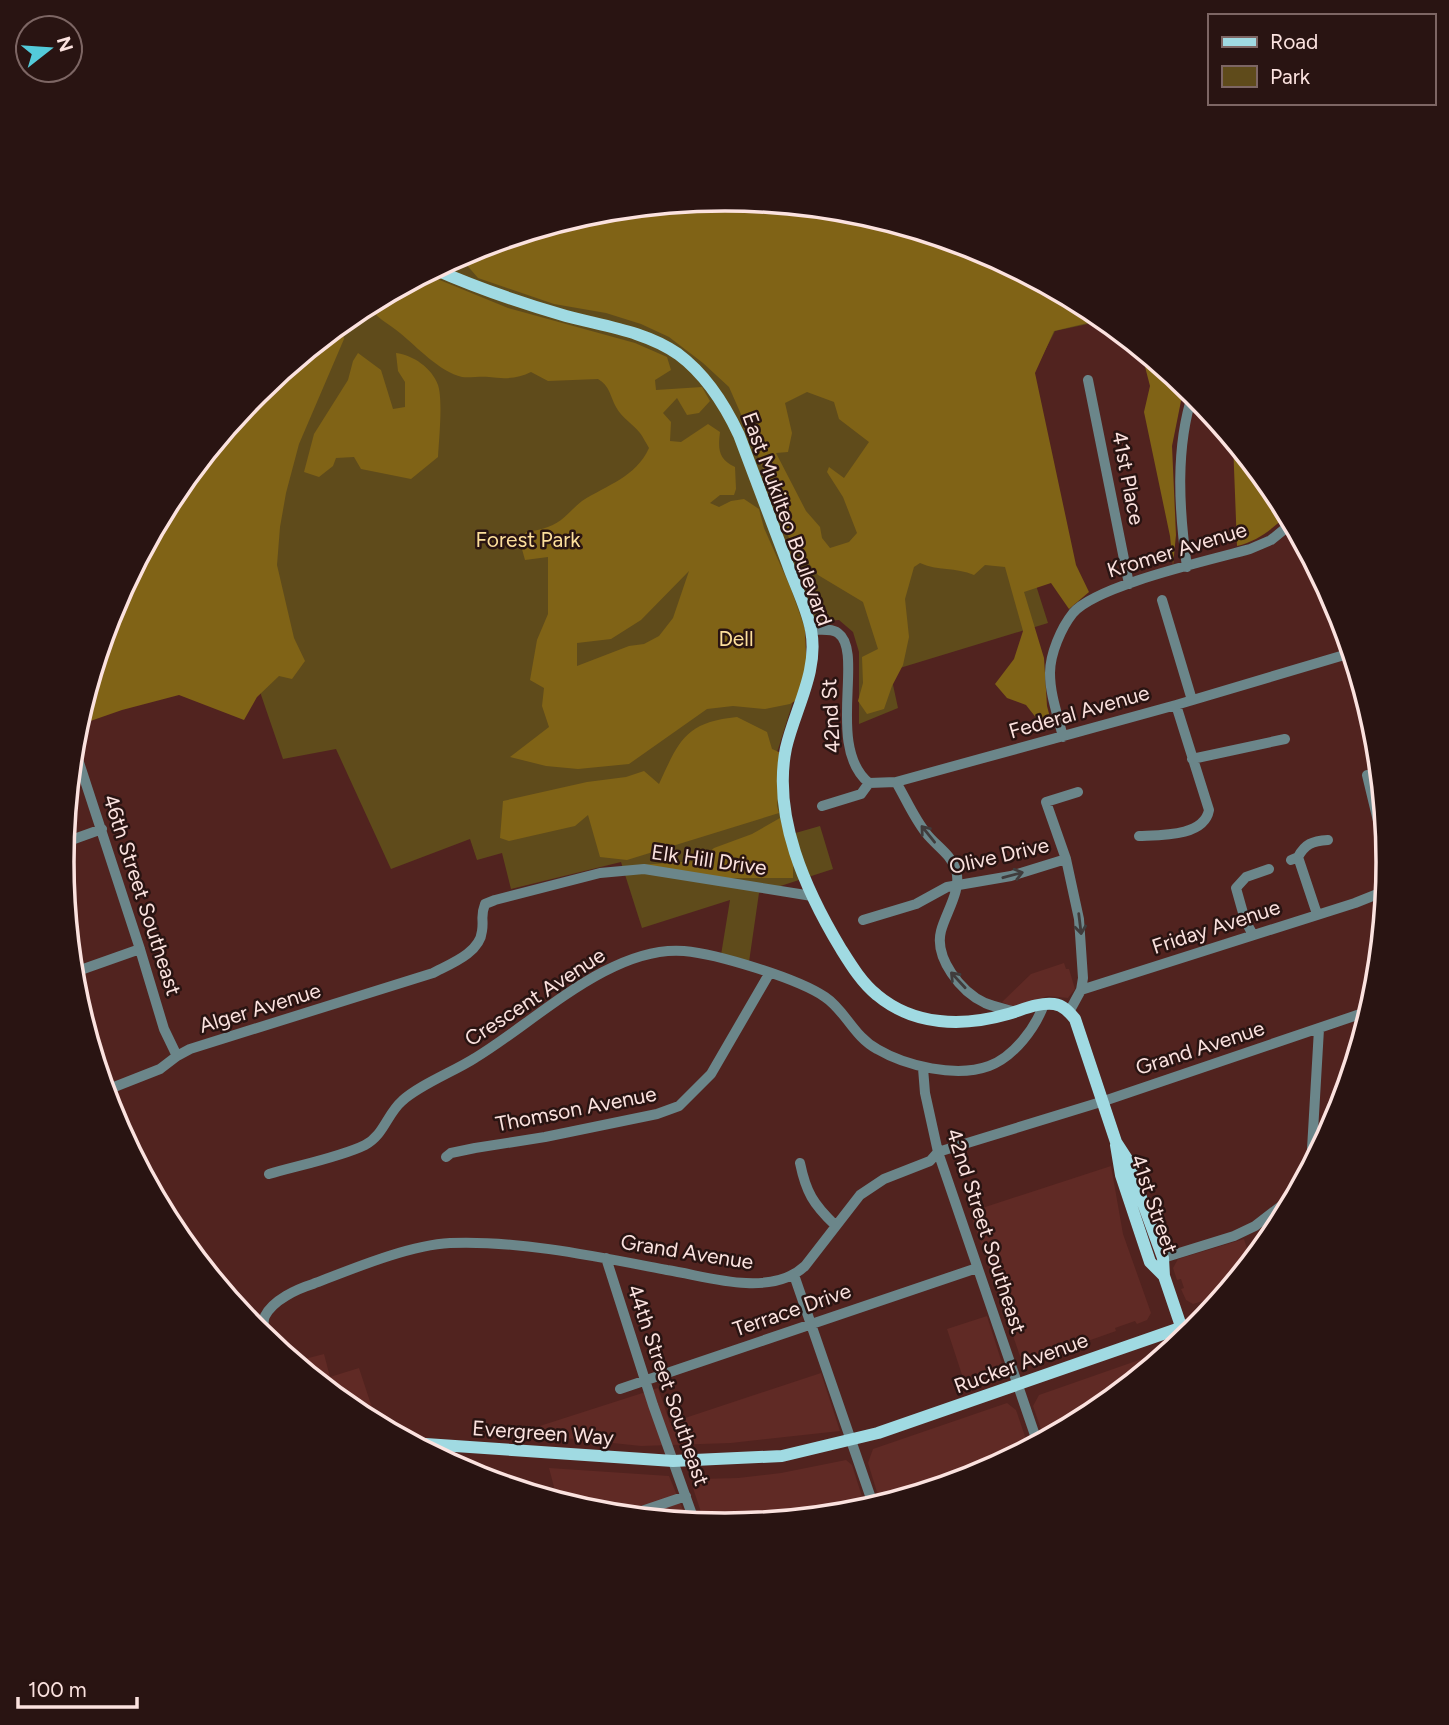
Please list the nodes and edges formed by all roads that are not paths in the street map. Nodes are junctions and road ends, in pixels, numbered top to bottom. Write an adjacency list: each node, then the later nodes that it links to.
1 (447, 274): 8 (main road, East Mukilteo Boulevard)
2 (1088, 380): 6 (street, 41st Place)
3 (1189, 407): 5 (street)
4 (1284, 530): 5 (street, Kromer Avenue)
5 (1187, 567): 6 (street, Kromer Avenue)
6 (1129, 584): 12 (street, Kromer Avenue)
7 (1163, 600): 10 (street)
8 (811, 630): 18 (street, 42nd St); 30 (main road, East Mukilteo Boulevard)
9 (1342, 656): 10 (street, Federal Avenue)
10 (1192, 700): 11 (street, Federal Avenue)
11 (1176, 705): 12 (street, Federal Avenue); 14 (street)
12 (1063, 737): 17 (street, Federal Avenue)
13 (1285, 739): 14 (street)
14 (1192, 759): 23 (street)
15 (81, 767): 22 (street, 46th Street Southeast)
16 (1367, 775): 20 (street)
17 (897, 782): 18 (street, Federal Avenue); 28 (street, one-way to 17)
18 (869, 783): 21 (street, Federal Avenue)
19 (1078, 792): 26 (street)
20 (1372, 794)
21 (822, 806)
22 (102, 829): 24 (street); 34 (street, 46th Street Southeast)
23 (1139, 836)
24 (75, 839)
25 (1328, 840): 31 (street)
26 (1066, 859): 28 (street, Olive Drive, one-way to 26); 38 (street, one-way to 38)
27 (1269, 869): 33 (street)
28 (958, 884): 32 (street, Olive Drive); 40 (street, one-way to 28)
29 (1374, 895): 31 (street, Friday Avenue)
30 (812, 896): 36 (street, Elk Hill Drive); 40 (main road, East Mukilteo Boulevard)
31 (1317, 914): 33 (street, Friday Avenue)
32 (863, 920)
33 (1253, 935): 38 (street, Friday Avenue)
34 (140, 949): 35 (street); 44 (street, 46th Street Southeast)
35 (83, 969)
36 (433, 973): 44 (street, Alger Avenue)
37 (769, 974): 45 (street, Crescent Avenue); 50 (street, Thomson Avenue); 52 (street, Crescent Avenue)
38 (1081, 990): 41 (street)
39 (1044, 1004): 40 (main road, East Mukilteo Boulevard); 41 (main road); 45 (street, Crescent Avenue)
40 (1016, 1012)
41 (1069, 1012): 47 (main road, 41st Street)
42 (1357, 1015): 43 (street, Grand Avenue)
43 (1319, 1029): 47 (street, Grand Avenue); 48 (street)
44 (177, 1056): 46 (street, Alger Avenue)
45 (923, 1068): 49 (street, 42nd Street Southeast)
46 (114, 1087)
47 (1104, 1101): 49 (street, Grand Avenue); 53 (main road, 41st Street)
48 (1312, 1141)
49 (938, 1152): 55 (street, Grand Avenue); 58 (street, 42nd Street Southeast)
50 (446, 1157)
51 (800, 1163): 55 (street)
52 (269, 1174)
53 (1139, 1211): 57 (main road, 41st Street); 60 (main road, 41st Street)
54 (1273, 1212): 57 (street)
55 (835, 1225): 59 (street, Grand Avenue)
56 (606, 1258): 59 (street, Grand Avenue); 61 (street, Grand Avenue); 65 (street, 44th Street Southeast)
57 (1163, 1258): 60 (main road, 41st Street)
58 (977, 1268): 62 (street, Terrace Drive); 66 (street, 42nd Street Southeast)
59 (794, 1275): 62 (street)
60 (1164, 1276): 63 (main road, 41st Street)
61 (264, 1323)
62 (811, 1325): 65 (street, Terrace Drive); 69 (street)
63 (1181, 1327)
64 (1170, 1337): 66 (main road, Rucker Avenue)
65 (645, 1380): 67 (street, Terrace Drive); 71 (street, 44th Street Southeast)
66 (1016, 1385): 68 (street, 42nd Street Southeast); 69 (main road, Rucker Avenue)
67 (620, 1389)
68 (1034, 1434)
69 (852, 1441): 71 (main road, Rucker Avenue); 73 (street)
70 (434, 1445): 71 (main road, Evergreen Way)
71 (673, 1461): 72 (street, 44th Street Southeast)
72 (686, 1496): 74 (street); 75 (street, 44th Street Southeast)
73 (870, 1496)
74 (648, 1509)
75 (691, 1512)

